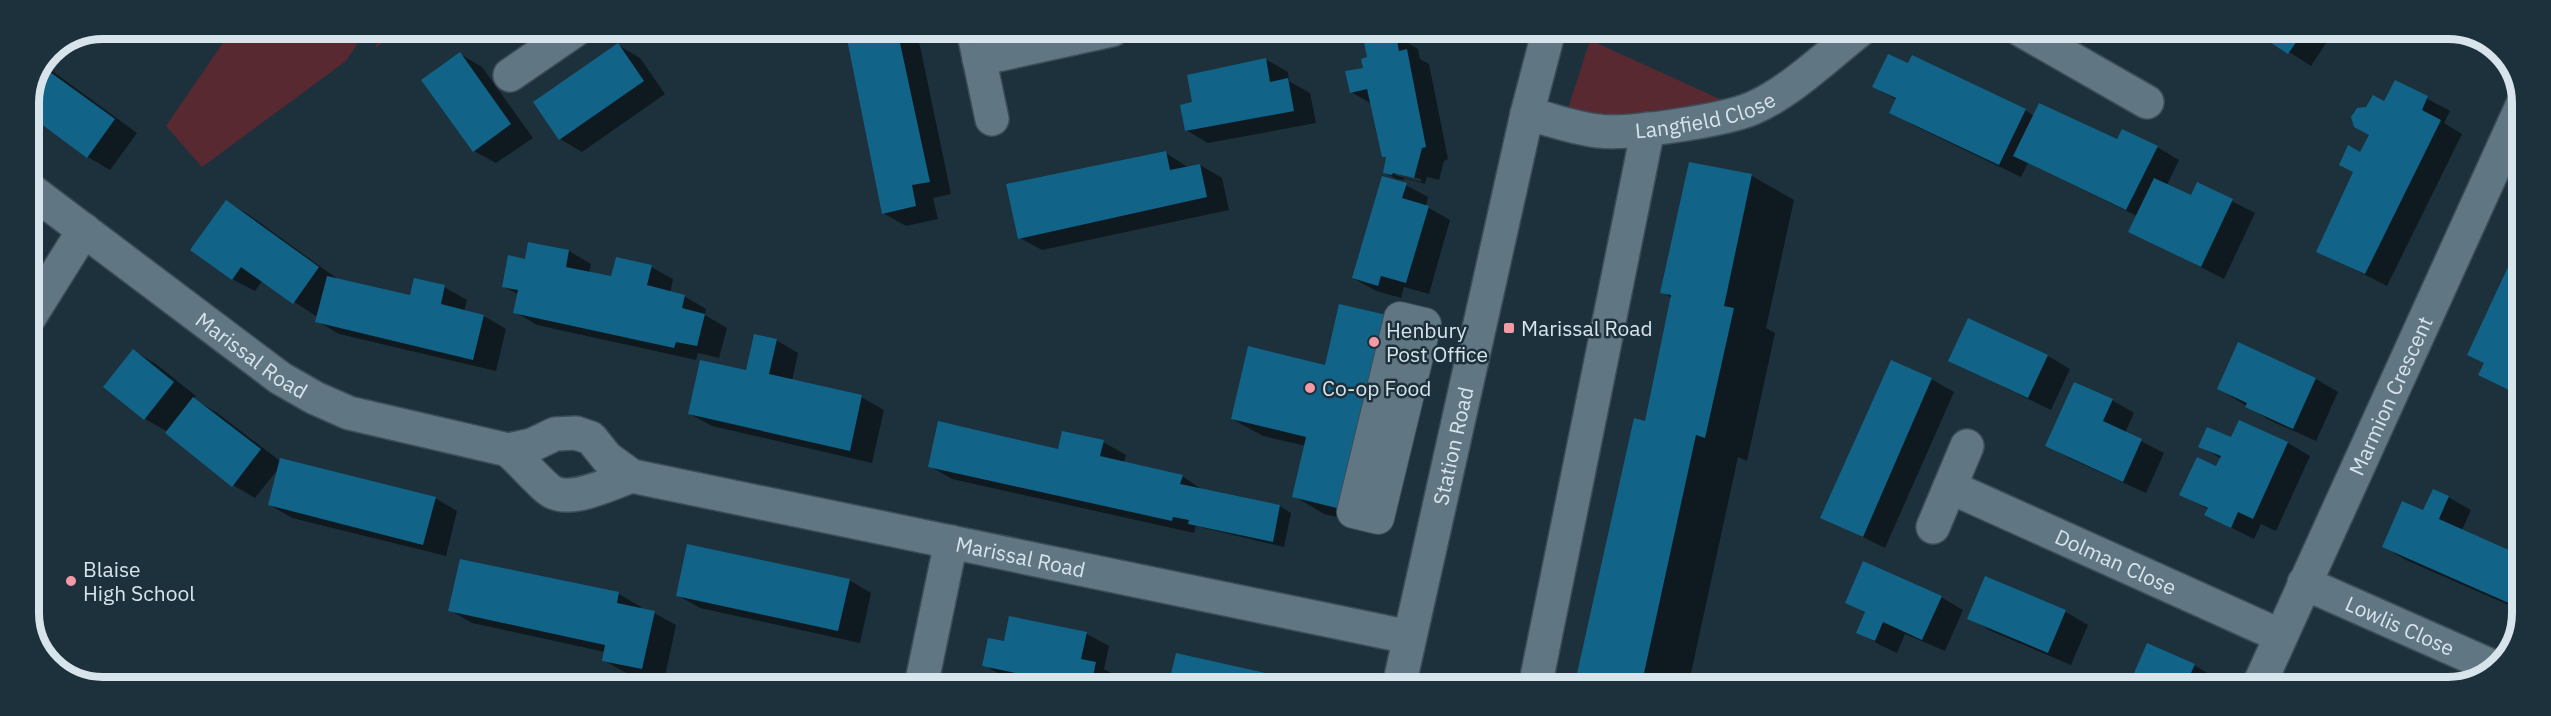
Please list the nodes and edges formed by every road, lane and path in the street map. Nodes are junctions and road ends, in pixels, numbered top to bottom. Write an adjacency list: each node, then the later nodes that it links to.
1 (555, 39): 7 (street)
2 (1025, 39): 6 (street)
3 (1547, 39): 9 (street, Station Road)
4 (1849, 39): 12 (street, Langfield Close)
5 (2037, 39): 8 (street)
6 (976, 44): 10 (street)
7 (510, 75)
8 (2147, 102)
9 (1527, 114): 12 (street, Langfield Close); 25 (street, Station Road)
10 (992, 119)
11 (2512, 128): 23 (street, Marmion Crescent)
12 (1648, 129): 29 (street)
13 (39, 197): 14 (street, Marissal Road)
14 (84, 230): 15 (street); 18 (street, Marissal Road)
15 (39, 302)
16 (1400, 318): 16 (street)
17 (1967, 446): 20 (street)
18 (508, 450): 19 (street, Marissal Road); 19 (street, Marissal Road)
19 (632, 476): 22 (street, Marissal Road)
20 (1950, 487): 21 (street); 24 (street, Dolman Close)
21 (1933, 527)
22 (951, 542): 25 (street, Marissal Road); 27 (street)
23 (2304, 583): 24 (street, Marmion Crescent); 26 (street, Lowlis Close)
24 (2281, 636): 30 (street, Marmion Crescent)
25 (1409, 637): 28 (street, Station Road)
26 (2487, 664)
27 (923, 677)
28 (1401, 677)
29 (1537, 677)
30 (2263, 677)

